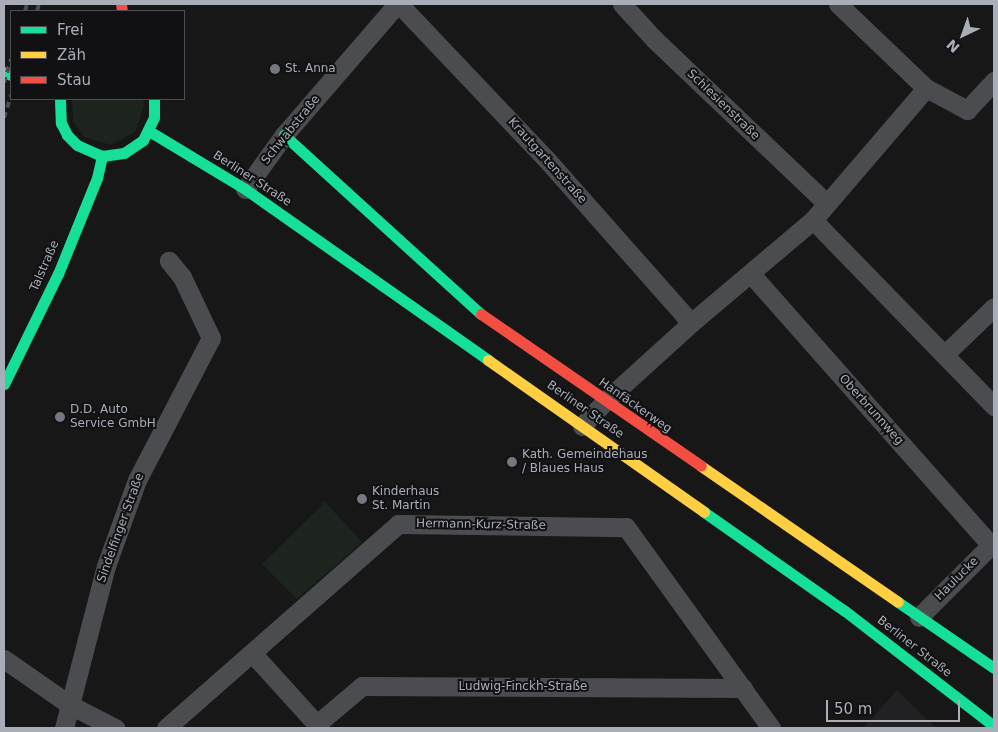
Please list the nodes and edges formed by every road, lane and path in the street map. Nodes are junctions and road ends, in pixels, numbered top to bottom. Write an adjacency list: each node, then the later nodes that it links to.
1 (398, 4): 9 (street, Schwabstraße); 17 (street, Krautgartenstraße)
2 (622, 4): 12 (street, Schlesienstraße)
3 (838, 4): 5 (street)
4 (994, 81): 5 (street)
5 (926, 88): 12 (street)
6 (60, 100): 10 (main road)
7 (154, 100): 8 (main road)
8 (149, 131): 10 (main road); 11 (main road, Berliner Straße)
9 (284, 135): 11 (street, Schwabstraße); 20 (main road, Hanfäckerweg)
10 (102, 156): 19 (main road, Talstraße)
11 (245, 189): 22 (main road, Berliner Straße)
12 (826, 203): 13 (street)
13 (813, 220): 15 (street); 18 (street)
14 (169, 261): 29 (street, Sindelfinger Straße)
15 (751, 274): 17 (street); 23 (street, Oberbrunnweg)
16 (994, 307): 18 (street)
17 (691, 323): 20 (street)
18 (946, 354): 21 (street)
19 (4, 384)
20 (604, 402): 22 (street); 24 (main road, Hanfäckerweg)
21 (994, 406)
22 (582, 426): 31 (main road, Berliner Straße)
23 (993, 543): 24 (street, Haulucke)
24 (919, 617): 27 (main road, Hanfäckerweg)
25 (252, 653): 28 (street, Hermann-Kurz-Straße); 30 (street); 34 (street, Hermann-Kurz-Straße)
26 (4, 659): 29 (street)
27 (994, 668)
28 (743, 688): 30 (street, Ludwig-Finckh-Straße); 35 (street, Hermann-Kurz-Straße)
29 (70, 705): 32 (street, Sindelfinger Straße); 33 (street)
30 (318, 726)
31 (994, 726)
32 (64, 728)
33 (115, 728)
34 (166, 728)
35 (771, 728)

